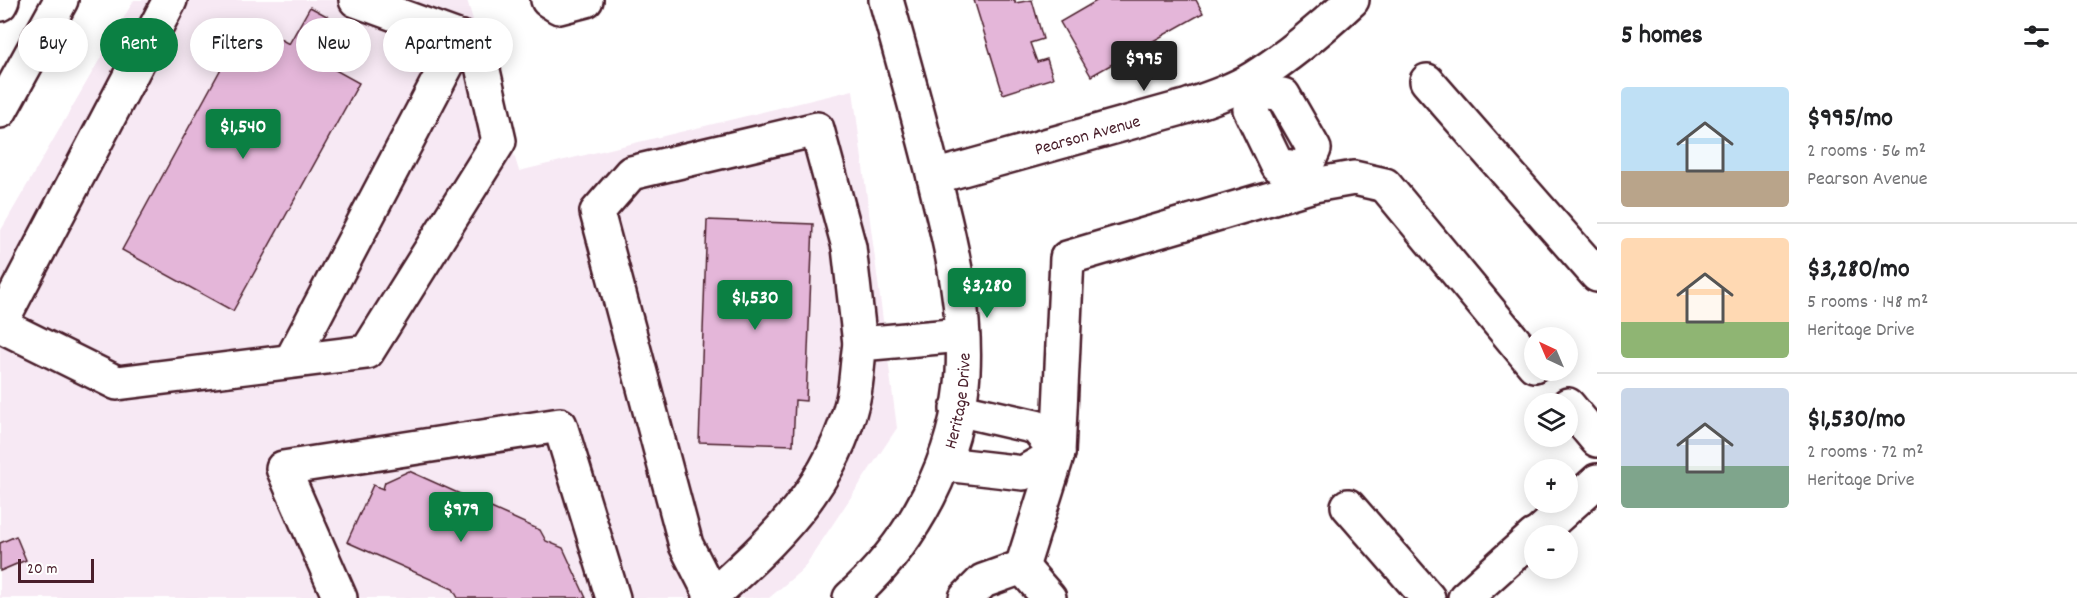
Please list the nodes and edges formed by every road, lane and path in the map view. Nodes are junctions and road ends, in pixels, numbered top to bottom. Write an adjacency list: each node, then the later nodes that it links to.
1 (2, 0): 9 (street)
2 (61, 0): 15 (street)
3 (170, 0): 19 (street)
4 (356, 0): 10 (street)
5 (548, 0): 6 (street)
6 (586, 0)
7 (886, 0): 16 (street, Heritage Drive)
8 (1352, 0): 14 (street, Pearson Avenue)
9 (0, 4)
10 (406, 18)
11 (443, 72): 23 (street)
12 (483, 72): 23 (street)
13 (1426, 81): 18 (street)
14 (1256, 86): 16 (street, Pearson Avenue); 17 (street)
15 (0, 111)
16 (934, 177): 20 (street, Heritage Drive)
17 (1310, 177): 22 (street); 29 (street)
18 (1597, 275)
19 (0, 324): 23 (street)
20 (962, 334): 21 (street); 26 (street, Heritage Drive)
21 (860, 344): 36 (street); 36 (street)
22 (1524, 353)
23 (291, 362)
24 (1548, 381): 25 (street)
25 (1558, 393)
26 (957, 409): 29 (street); 30 (street, Heritage Drive)
27 (1578, 417): 28 (street)
28 (1597, 440)
29 (1058, 453): 30 (street); 35 (street)
30 (945, 464): 39 (street, Heritage Drive)
31 (1597, 481): 33 (street)
32 (1348, 506): 42 (street)
33 (1547, 525)
34 (1524, 546): 43 (street)
35 (1022, 567): 40 (street); 41 (street)
36 (711, 597)
37 (340, 598): 38 (street)
38 (613, 598)
39 (850, 598)
40 (966, 598)
41 (1049, 598)
42 (1428, 598)
43 (1465, 598)

